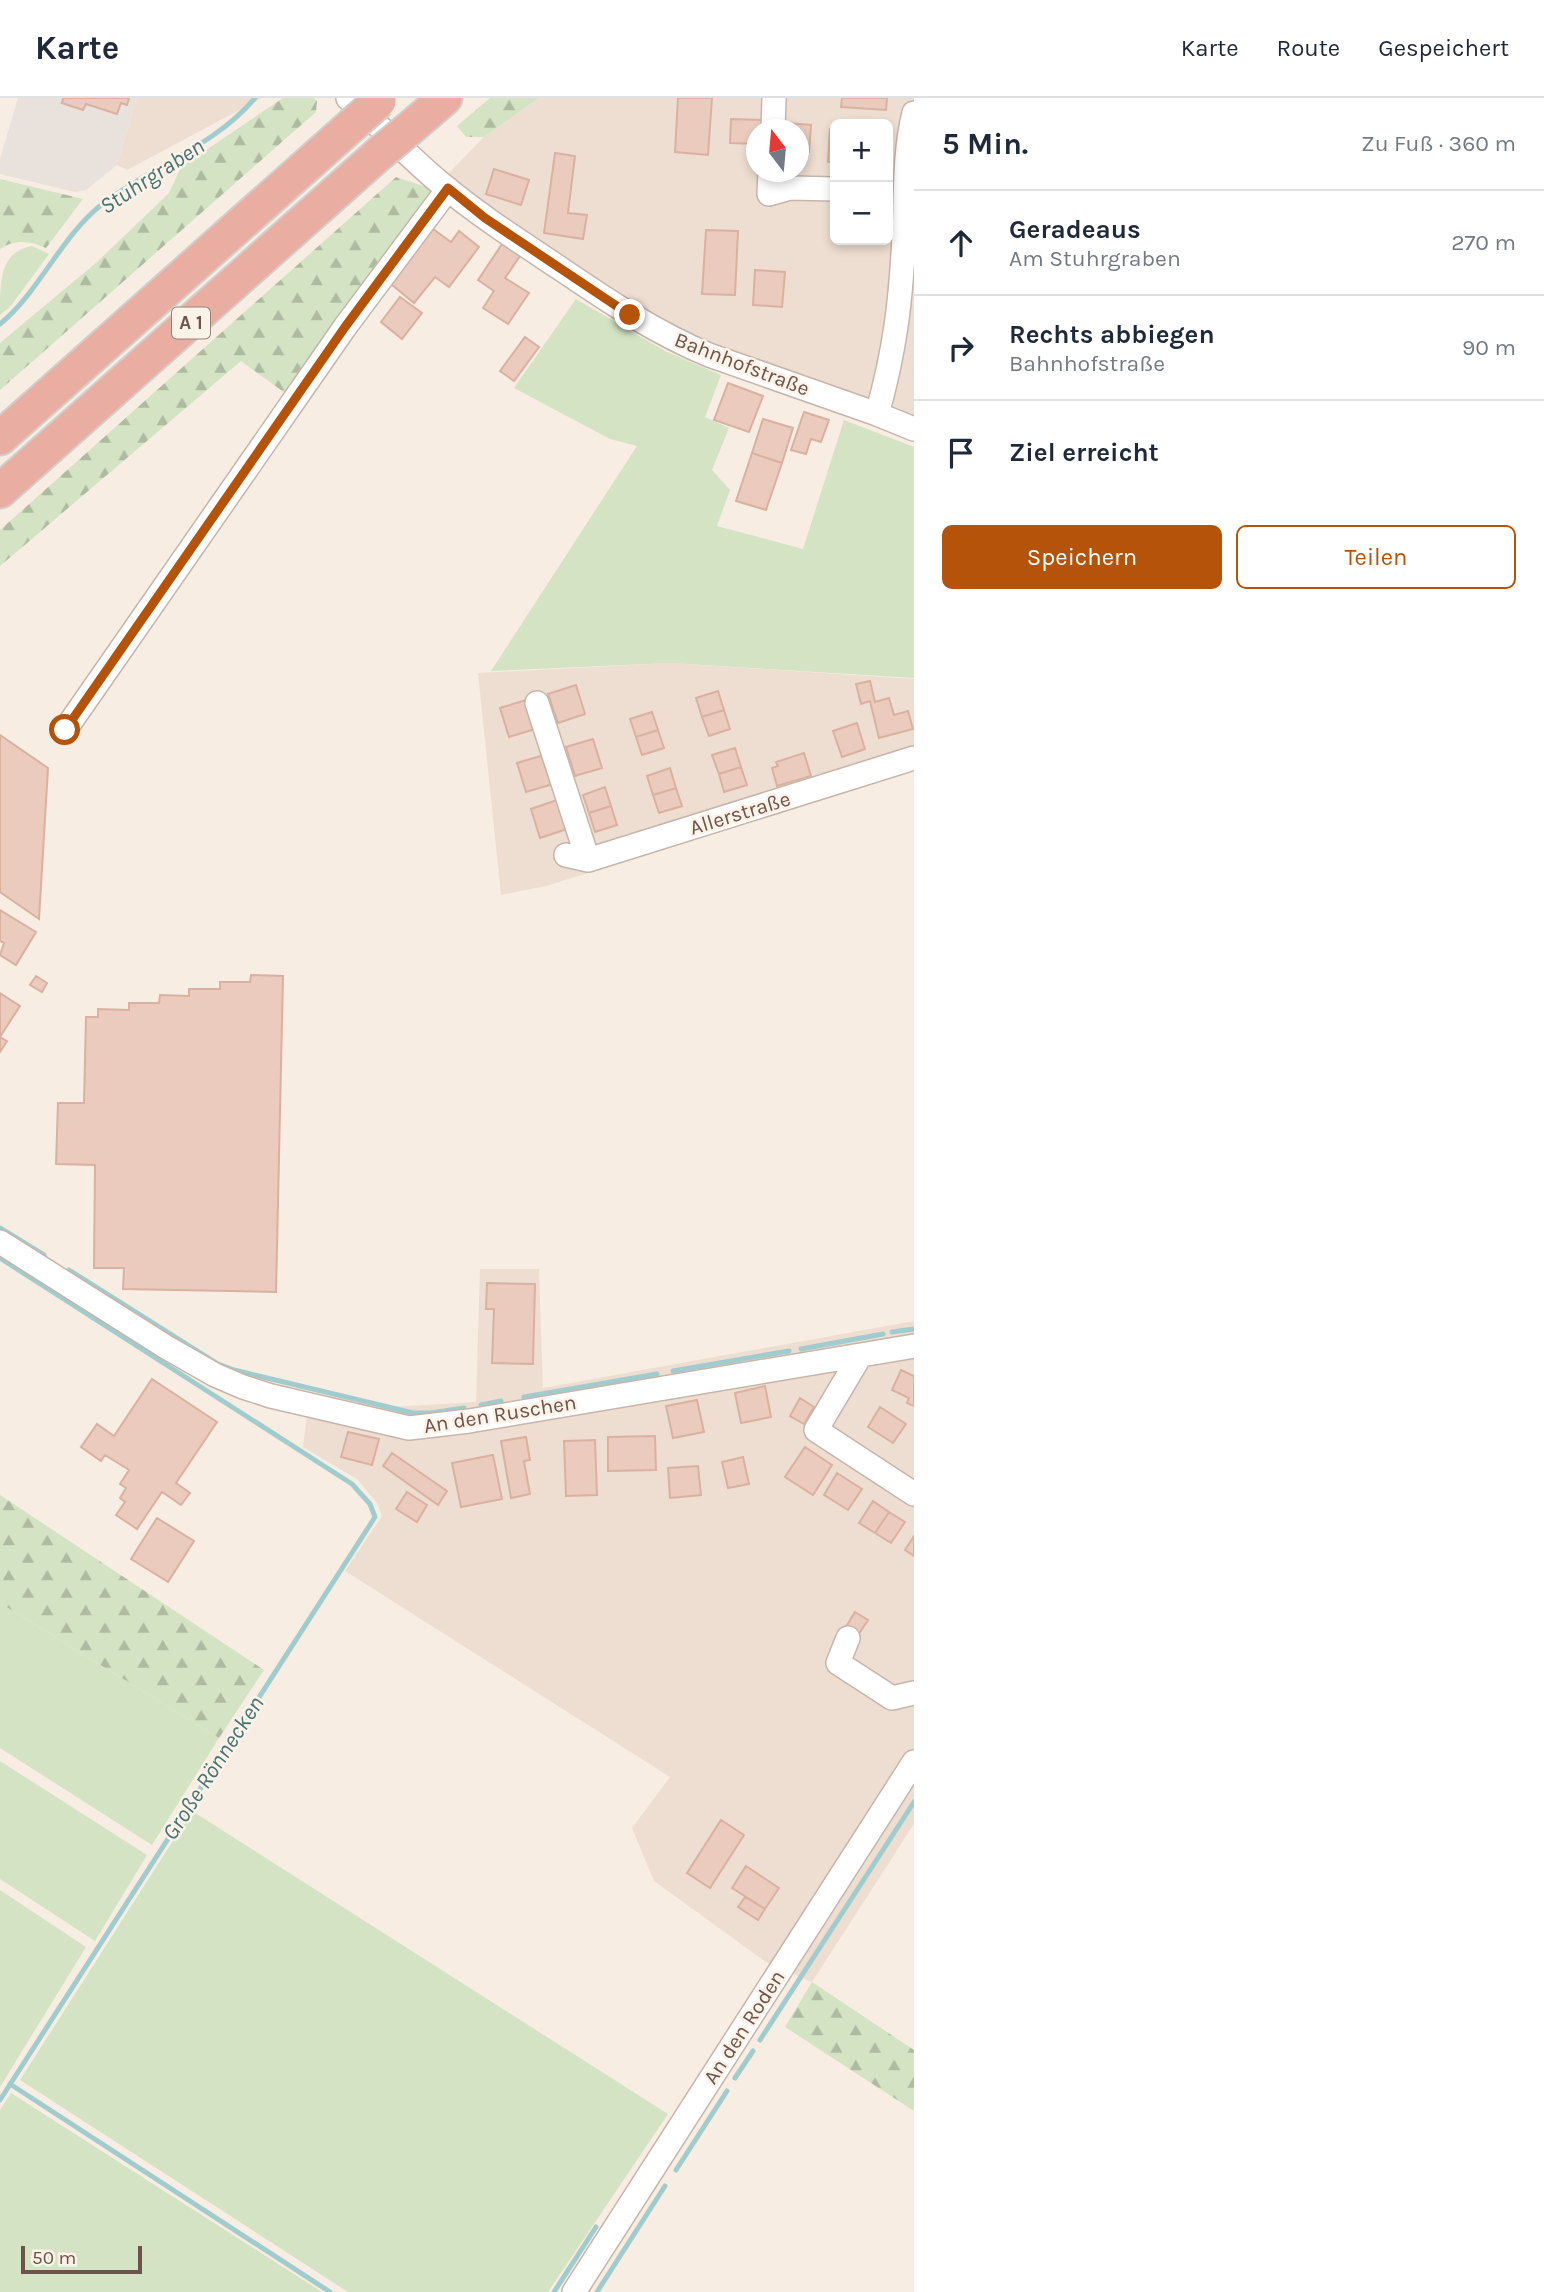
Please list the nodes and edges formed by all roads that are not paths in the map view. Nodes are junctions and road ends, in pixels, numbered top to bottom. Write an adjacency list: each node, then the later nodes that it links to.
1 (445, 98): 15 (highway, A 1, bridge)
2 (775, 98): 5 (street)
3 (365, 105): 8 (street, Bahnhofstraße); 14 (highway, A 1)
4 (914, 113): 7 (street)
5 (774, 119)
6 (770, 182): 9 (street)
7 (904, 184): 10 (street)
8 (448, 188): 12 (street, Bahnhofstraße); 17 (street)
9 (830, 189)
10 (909, 262): 11 (street)
11 (905, 337): 12 (street)
12 (877, 414): 13 (street, Bahnhofstraße)
13 (914, 429)
14 (0, 438)
15 (0, 491)
16 (537, 703): 18 (street, Allerstraße)
17 (65, 730)
18 (914, 758)
19 (0, 1242): 21 (street, An den Ruschen)
20 (914, 1346): 21 (street, An den Ruschen)
21 (860, 1356): 22 (street)
22 (914, 1494)
23 (848, 1638): 24 (street)
24 (914, 1693)
25 (914, 1762): 26 (street, An den Roden)
26 (574, 2292)

